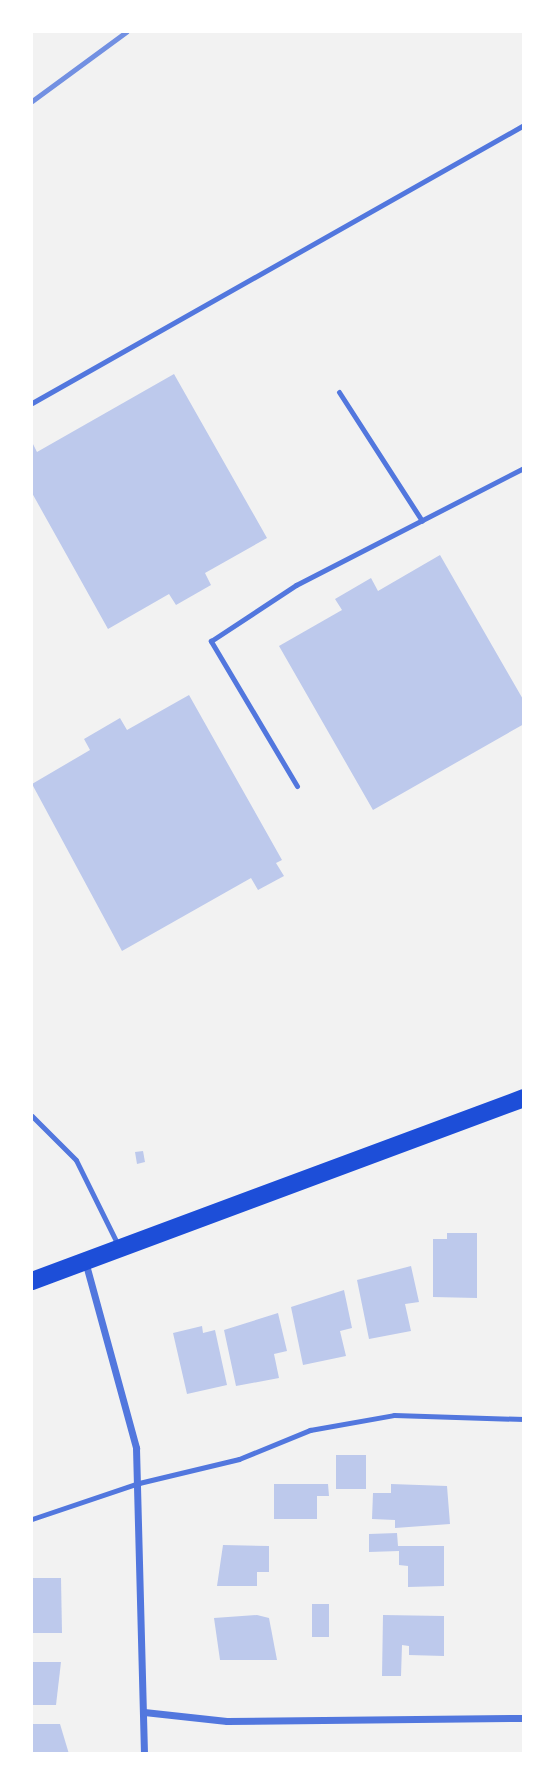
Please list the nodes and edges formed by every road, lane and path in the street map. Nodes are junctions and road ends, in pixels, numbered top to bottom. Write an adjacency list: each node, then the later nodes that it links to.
1 (523, 125): 3 (lane)
2 (339, 392): 5 (lane)
3 (32, 403)
4 (523, 468): 5 (lane)
5 (422, 521): 6 (lane)
6 (298, 786)
7 (523, 1098): 9 (main road)
8 (32, 1116): 9 (lane)
9 (119, 1248): 10 (main road)
10 (85, 1261): 11 (main road); 13 (street)
11 (32, 1281)
12 (523, 1419): 13 (lane)
13 (139, 1483): 14 (lane); 15 (street)
14 (32, 1520)
15 (144, 1712): 16 (street); 17 (street)
16 (523, 1718)
17 (145, 1754)

